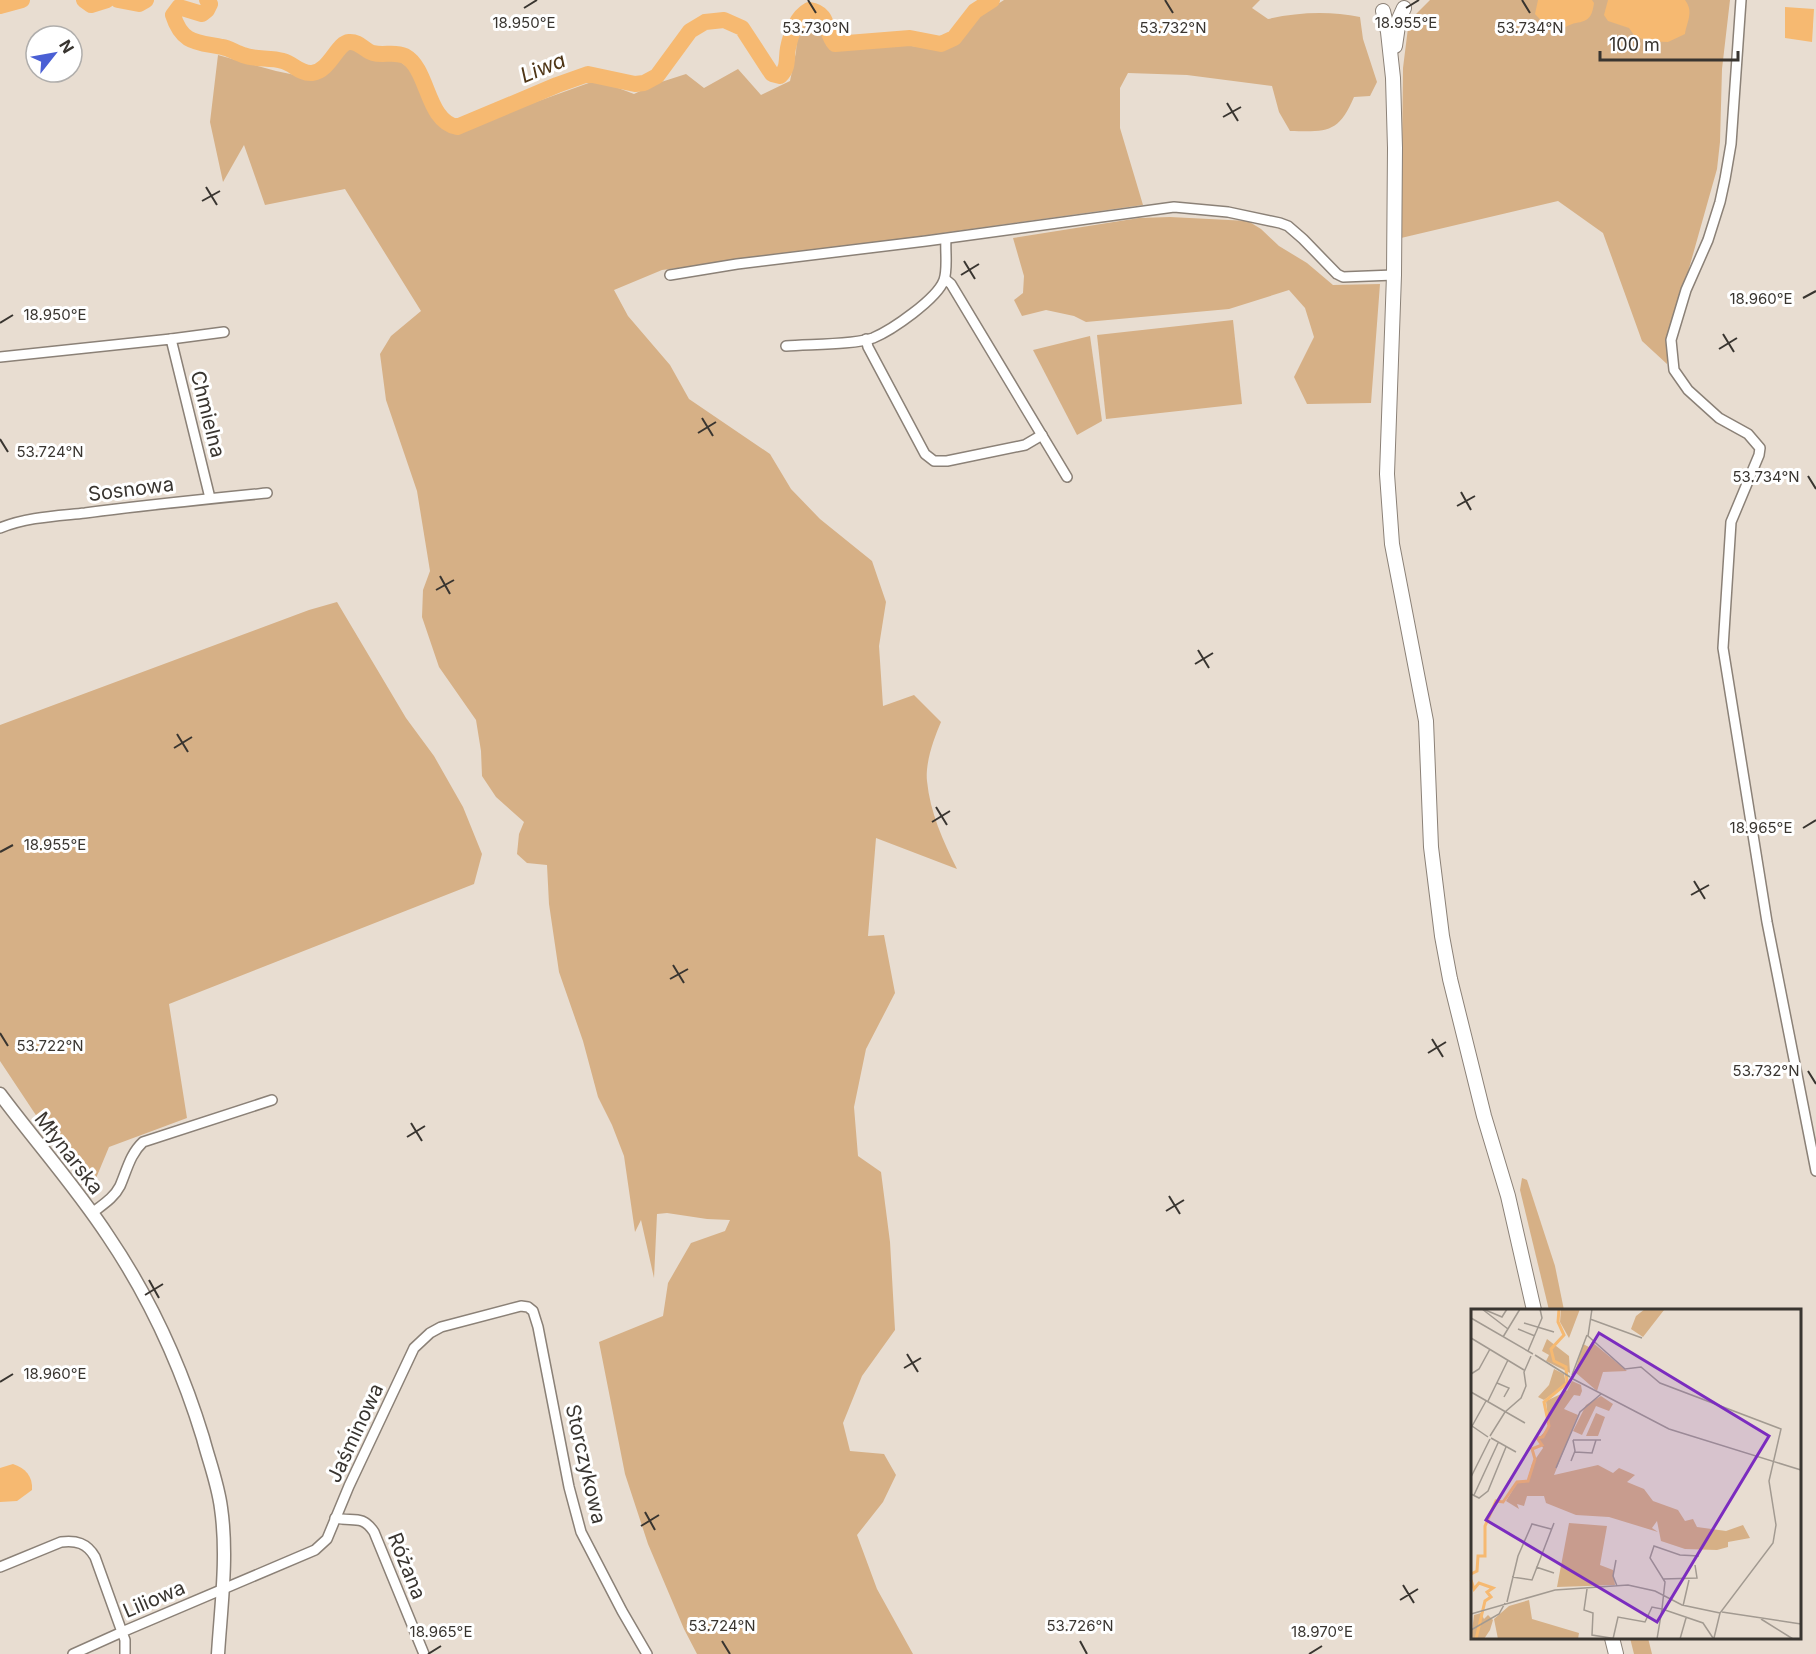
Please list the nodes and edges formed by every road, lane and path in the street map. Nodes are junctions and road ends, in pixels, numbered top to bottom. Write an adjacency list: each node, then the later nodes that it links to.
1 (1742, 0): 21 (street)
2 (1408, 3): 3 (main road); 4 (main road)
3 (1380, 5): 4 (main road)
4 (1393, 78): 7 (main road)
5 (946, 239): 6 (street); 7 (street); 8 (street)
6 (670, 275)
7 (1394, 275): 24 (main road)
8 (945, 279): 11 (street); 14 (street)
9 (224, 332): 10 (street)
10 (171, 339): 13 (street); 17 (street, Chmielna)
11 (866, 339): 12 (street); 14 (street)
12 (786, 346)
13 (0, 357)
14 (1042, 435): 15 (street)
15 (1067, 477)
16 (267, 493): 17 (street, Sosnowa)
17 (210, 498): 18 (street, Sosnowa)
18 (0, 528)
19 (0, 1095): 22 (street, Młynarska)
20 (272, 1100): 22 (street)
21 (1816, 1171)
22 (92, 1214): 27 (street, Młynarska)
23 (528, 1307): 25 (street, Jaśminowa); 34 (street, Storczykowa)
24 (1534, 1309)
25 (335, 1518): 27 (street, Jaśminowa); 33 (street, Różana)
26 (0, 1567): 28 (street)
27 (221, 1590): 28 (street, Liliowa); 32 (street, Młynarska)
28 (122, 1632): 30 (street); 31 (street, Liliowa)
29 (1612, 1639): 35 (main road)
30 (73, 1654)
31 (125, 1654)
32 (218, 1654)
33 (424, 1654)
34 (647, 1654)
35 (1616, 1654)

